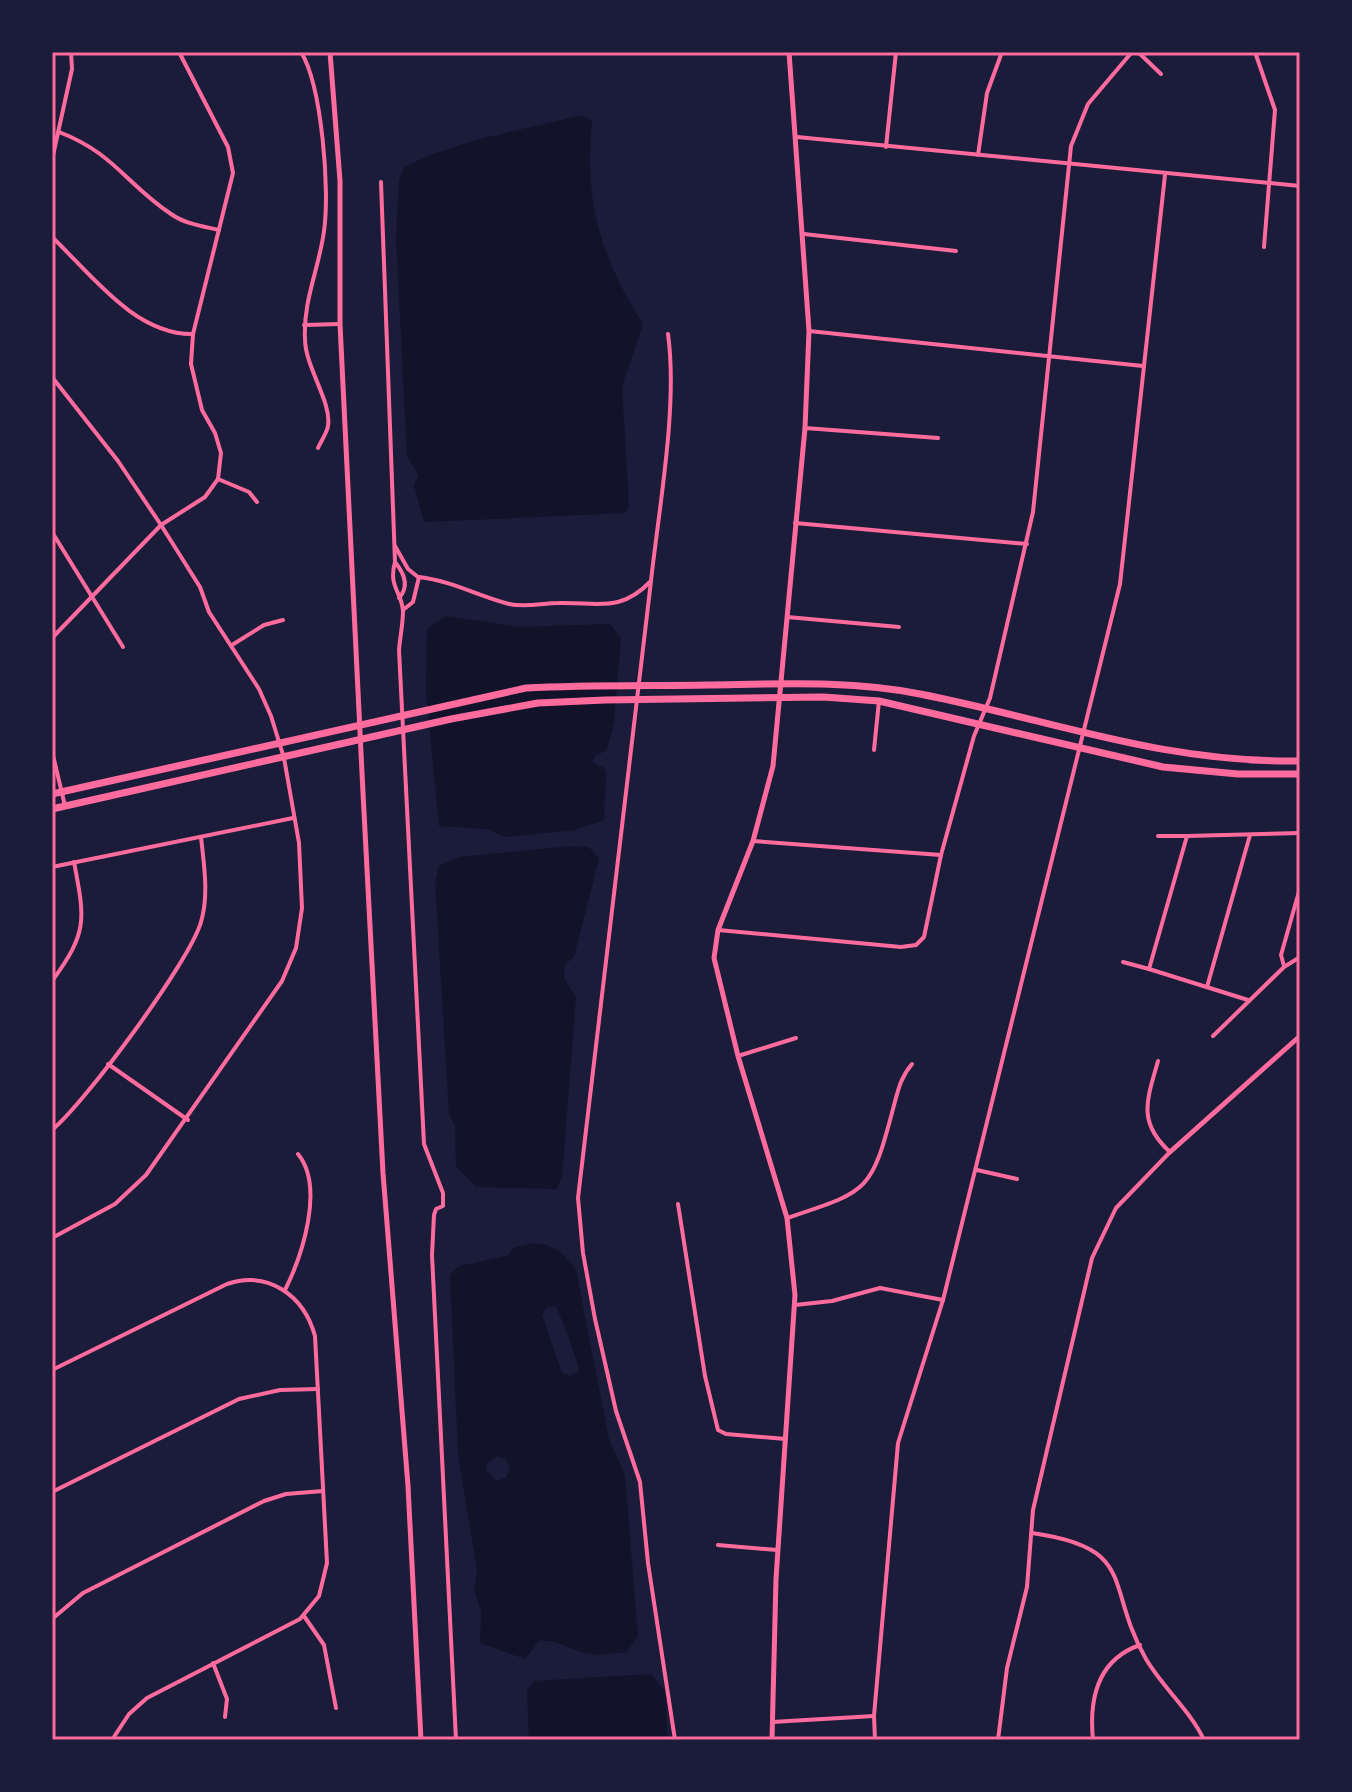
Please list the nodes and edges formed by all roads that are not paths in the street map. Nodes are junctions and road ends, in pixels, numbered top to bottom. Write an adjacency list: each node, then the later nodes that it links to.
1 (71, 52): 12 (street)
2 (179, 52): 22 (street)
3 (301, 52): 28 (street)
4 (330, 52): 27 (street)
5 (789, 52): 13 (street)
6 (896, 52): 14 (street)
7 (1002, 52): 15 (street)
8 (1132, 52): 17 (street)
9 (1138, 52): 11 (street)
10 (1255, 52): 20 (street)
11 (1161, 74)
12 (59, 132): 16 (street); 22 (street)
13 (797, 137): 14 (street); 23 (street)
14 (886, 147): 15 (street)
15 (978, 155): 17 (street)
16 (52, 160)
17 (1069, 165): 18 (street); 32 (street)
18 (1165, 175): 20 (street); 33 (street)
19 (381, 182): 43 (street)
20 (1269, 183): 21 (street); 25 (street)
21 (1300, 186)
22 (219, 230): 30 (street)
23 (804, 234): 26 (street); 29 (street)
24 (52, 237): 30 (street)
25 (1264, 247)
26 (956, 251)
27 (340, 324): 28 (street); 62 (street)
28 (304, 325): 37 (street)
29 (809, 331): 32 (street); 35 (street)
30 (193, 334): 38 (street)
31 (668, 334): 47 (street)
32 (1049, 356): 33 (street); 44 (street)
33 (1143, 366): 63 (street)
34 (52, 377): 41 (street)
35 (805, 428): 36 (street); 40 (street)
36 (938, 438)
37 (318, 448)
38 (218, 479): 39 (street); 41 (street)
39 (257, 502)
40 (795, 523): 44 (street); 51 (street)
41 (161, 525): 48 (street); 55 (street)
42 (52, 532): 48 (street)
43 (394, 544): 45 (street); 46 (street)
44 (1027, 544): 60 (street)
45 (395, 562): 49 (street); 49 (street)
46 (419, 577): 47 (street); 50 (street)
47 (651, 581): 133 (street)
48 (92, 596): 54 (street); 56 (street)
49 (399, 598): 50 (street)
50 (403, 610): 132 (street)
51 (787, 617): 53 (street); 57 (street)
52 (283, 620): 55 (street)
53 (899, 627)
54 (52, 638)
55 (231, 646): 65 (street)
56 (123, 647)
57 (782, 683): 58 (street); 60 (main road); 62 (main road)
58 (781, 697): 59 (main road); 64 (main road); 82 (street)
59 (879, 701): 61 (main road); 67 (street)
60 (985, 710): 61 (street); 63 (main road)
61 (979, 723): 66 (main road); 83 (street)
62 (359, 725): 64 (street); 65 (main road)
63 (1082, 734): 66 (street); 70 (main road)
64 (360, 741): 69 (main road); 131 (street)
65 (281, 743): 69 (street); 72 (main road)
66 (1079, 749): 71 (main road); 106 (street)
67 (874, 750)
68 (52, 751): 72 (street)
69 (284, 758): 74 (main road); 76 (street)
70 (1300, 761)
71 (1300, 774)
72 (61, 792): 73 (main road); 74 (street)
73 (52, 794)
74 (65, 806): 75 (main road)
75 (52, 809)
76 (293, 818): 81 (street); 102 (street)
77 (1300, 833): 78 (street)
78 (1250, 835): 80 (street); 93 (street)
79 (1158, 836): 80 (street)
80 (1187, 836): 91 (street)
81 (201, 837): 84 (street); 100 (street)
82 (753, 841): 83 (street); 87 (street)
83 (941, 855): 87 (street)
84 (74, 862): 85 (street); 92 (street)
85 (52, 867)
86 (1300, 888): 90 (street)
87 (718, 930): 98 (street)
88 (1300, 957): 90 (street)
89 (1123, 962): 91 (street)
90 (1284, 967): 94 (street)
91 (1149, 969): 93 (street)
92 (52, 981)
93 (1207, 987): 94 (street)
94 (1248, 1000): 95 (street)
95 (1213, 1036)
96 (1300, 1036): 104 (street)
97 (796, 1038): 98 (street)
98 (738, 1056): 109 (street)
99 (1158, 1061): 104 (street)
100 (108, 1064): 102 (street); 103 (street)
101 (912, 1064): 109 (street)
102 (188, 1120): 110 (street)
103 (52, 1130)
104 (1170, 1152): 119 (street)
105 (298, 1154): 111 (street)
106 (977, 1170): 107 (street); 112 (street)
107 (1017, 1179)
108 (678, 1204): 116 (street)
109 (787, 1218): 113 (street)
110 (52, 1238)
111 (285, 1290): 114 (street); 115 (street)
112 (943, 1300): 113 (street); 127 (street)
113 (795, 1305): 116 (street)
114 (52, 1370)
115 (318, 1389): 117 (street); 118 (street)
116 (786, 1439): 121 (street)
117 (323, 1491): 122 (street); 123 (street)
118 (52, 1492)
119 (1032, 1533): 124 (street); 136 (street)
120 (718, 1545): 121 (street)
121 (777, 1550): 129 (street)
122 (304, 1616): 125 (street); 126 (street)
123 (52, 1619)
124 (1140, 1645): 137 (street); 138 (street)
125 (213, 1663): 128 (street); 130 (street)
126 (336, 1708)
127 (874, 1716): 129 (street); 135 (street)
128 (225, 1717)
129 (770, 1722): 134 (street)
130 (112, 1740)
131 (421, 1740)
132 (456, 1740)
133 (675, 1740)
134 (772, 1740)
135 (875, 1740)
136 (998, 1740)
137 (1093, 1740)
138 (1204, 1740)

